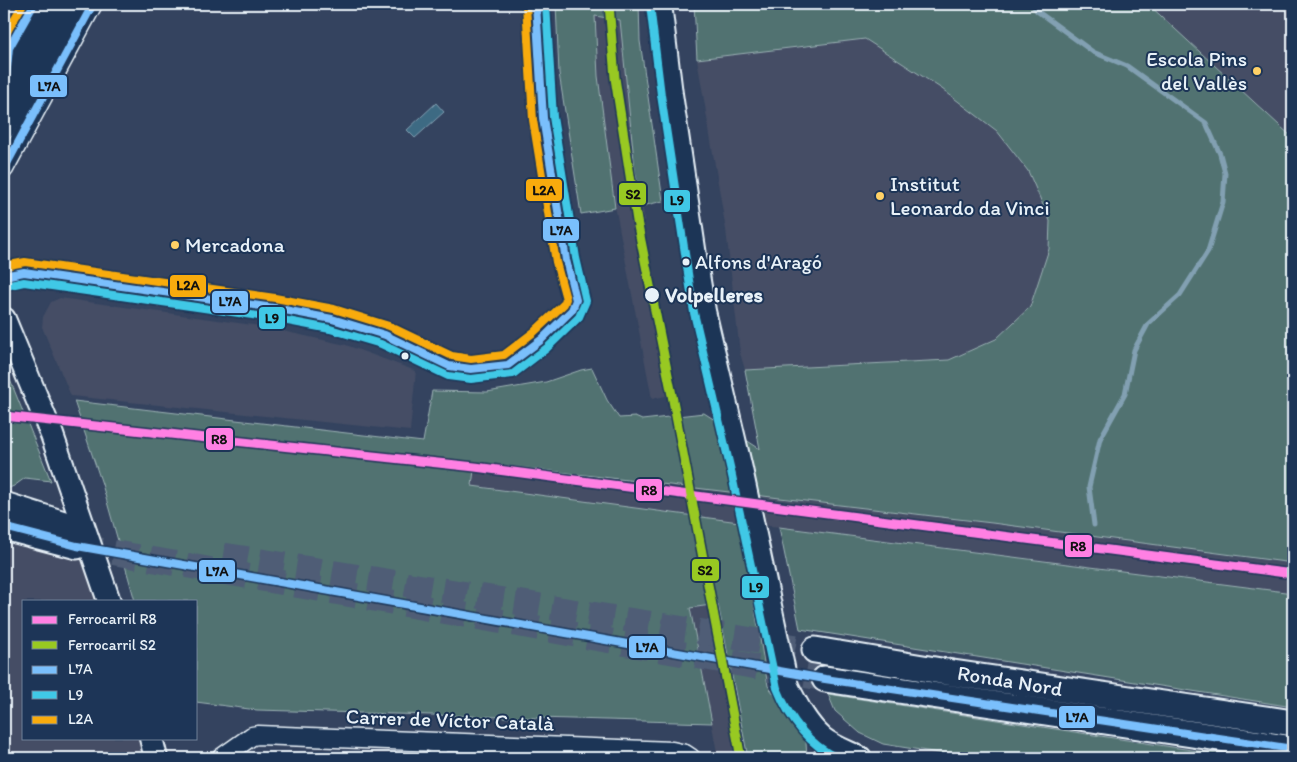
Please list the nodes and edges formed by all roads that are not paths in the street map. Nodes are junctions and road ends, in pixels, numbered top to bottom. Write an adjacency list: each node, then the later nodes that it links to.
1 (34, 4): 8 (street)
2 (53, 4): 8 (street)
3 (73, 4): 9 (street)
4 (94, 4): 10 (street)
5 (536, 4): 11 (street)
6 (645, 4): 7 (street)
7 (661, 12): 22 (street)
8 (4, 96)
9 (4, 128)
10 (4, 169)
11 (4, 276)
12 (4, 320): 15 (street)
13 (4, 506): 14 (main road)
14 (4, 527)
15 (109, 600)
16 (815, 650): 18 (main road, Ronda Nord)
17 (825, 679): 20 (main road, Ronda Nord)
18 (1293, 723)
19 (151, 740): 24 (street)
20 (1293, 749)
21 (438, 750): 23 (street, Carrer de Víctor Català); 25 (street, Carrer de Víctor Català)
22 (826, 751): 26 (street)
23 (688, 756)
24 (156, 758)
25 (220, 758)
26 (860, 758)

